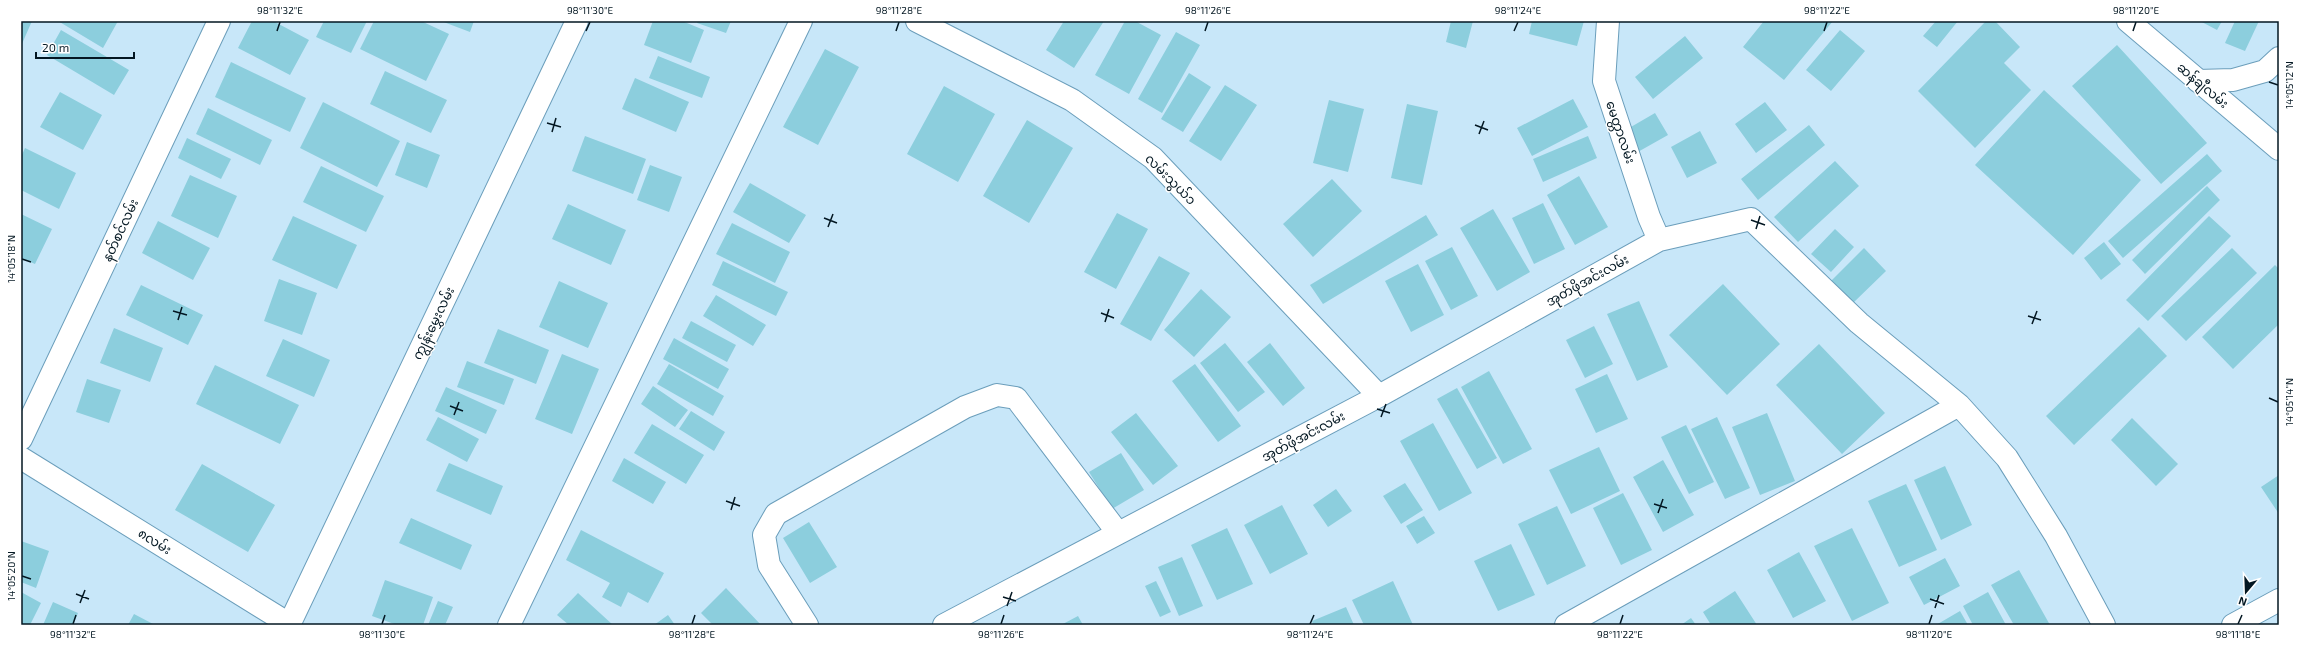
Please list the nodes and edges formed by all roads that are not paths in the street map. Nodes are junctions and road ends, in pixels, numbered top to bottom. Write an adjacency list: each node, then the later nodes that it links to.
1 (219, 21): 13 (street, နတ်စင်လမ်း)
2 (577, 21): 17 (street, ကျွန်းမွှေးလမ်း)
3 (801, 21): 18 (street)
4 (917, 21): 11 (street, လမ်းသွယ်၁)
5 (1608, 21): 10 (street, မေတ္တာလမ်း)
6 (2128, 21): 8 (street, ဆန်ချီလမ်း)
7 (2279, 58): 8 (street)
8 (2198, 81): 9 (street, ဆန်ချီလမ်း)
9 (2279, 149)
10 (1659, 240): 11 (street, အုတ်ဖိုအင်းလမ်း); 12 (street, အုတ်ဖိုအင်းလမ်း)
11 (1380, 396): 15 (street, အုတ်ဖိုအင်းလမ်း)
12 (1959, 405): 21 (street); 22 (street)
13 (21, 439)
14 (21, 458): 17 (street, ၈လမ်း)
15 (1118, 533): 19 (street); 20 (street, အုတ်ဖိုအင်းလမ်း)
16 (2279, 600): 23 (street)
17 (289, 624)
18 (509, 625)
19 (807, 625)
20 (944, 625)
21 (1566, 625)
22 (2104, 625)
23 (2232, 625)

